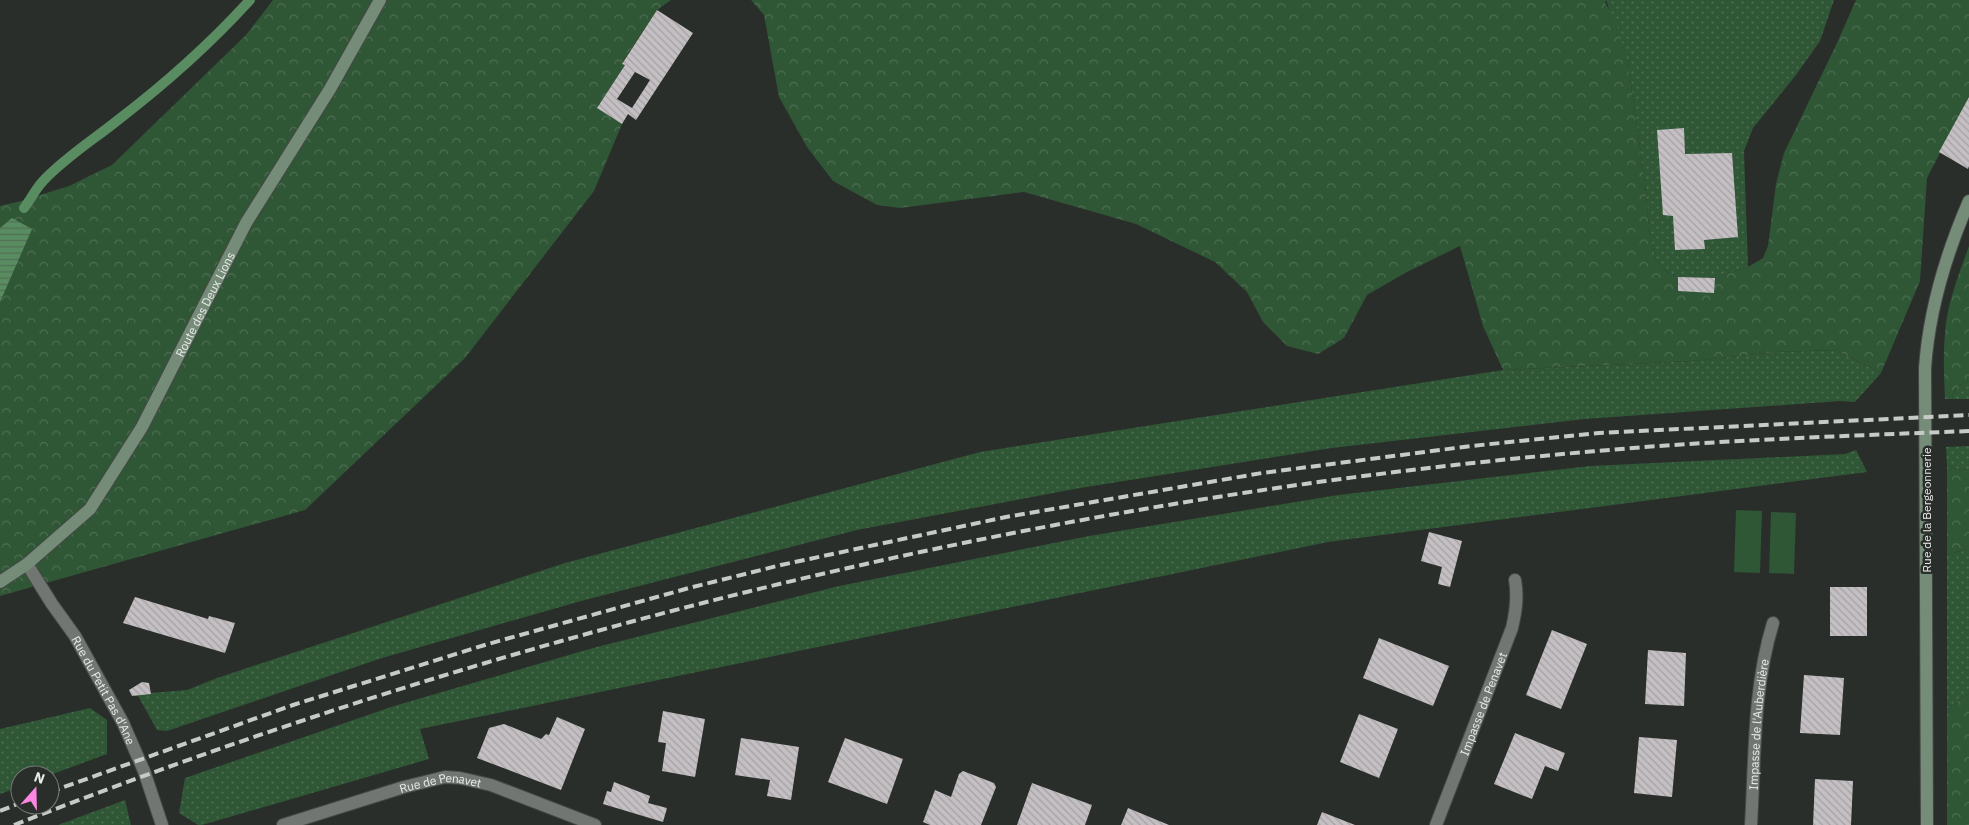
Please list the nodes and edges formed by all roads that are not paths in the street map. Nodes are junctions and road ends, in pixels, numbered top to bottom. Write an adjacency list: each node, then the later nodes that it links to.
1 (380, 0): 3 (street, Route des Deux Lions)
2 (1969, 201): 12 (street, Rue de la Bergeonnerie)
3 (27, 564): 5 (street, Route des Deux Lions); 7 (street, Rue du Petit Pas d'Ane)
4 (1515, 580): 10 (street, Impasse de Penavet)
5 (0, 582)
6 (1773, 623): 11 (street, Impasse de l'Auberdière)
7 (162, 825)
8 (283, 825): 9 (street, Rue de Penavet)
9 (595, 825)
10 (1436, 825)
11 (1751, 825)
12 (1927, 825)

